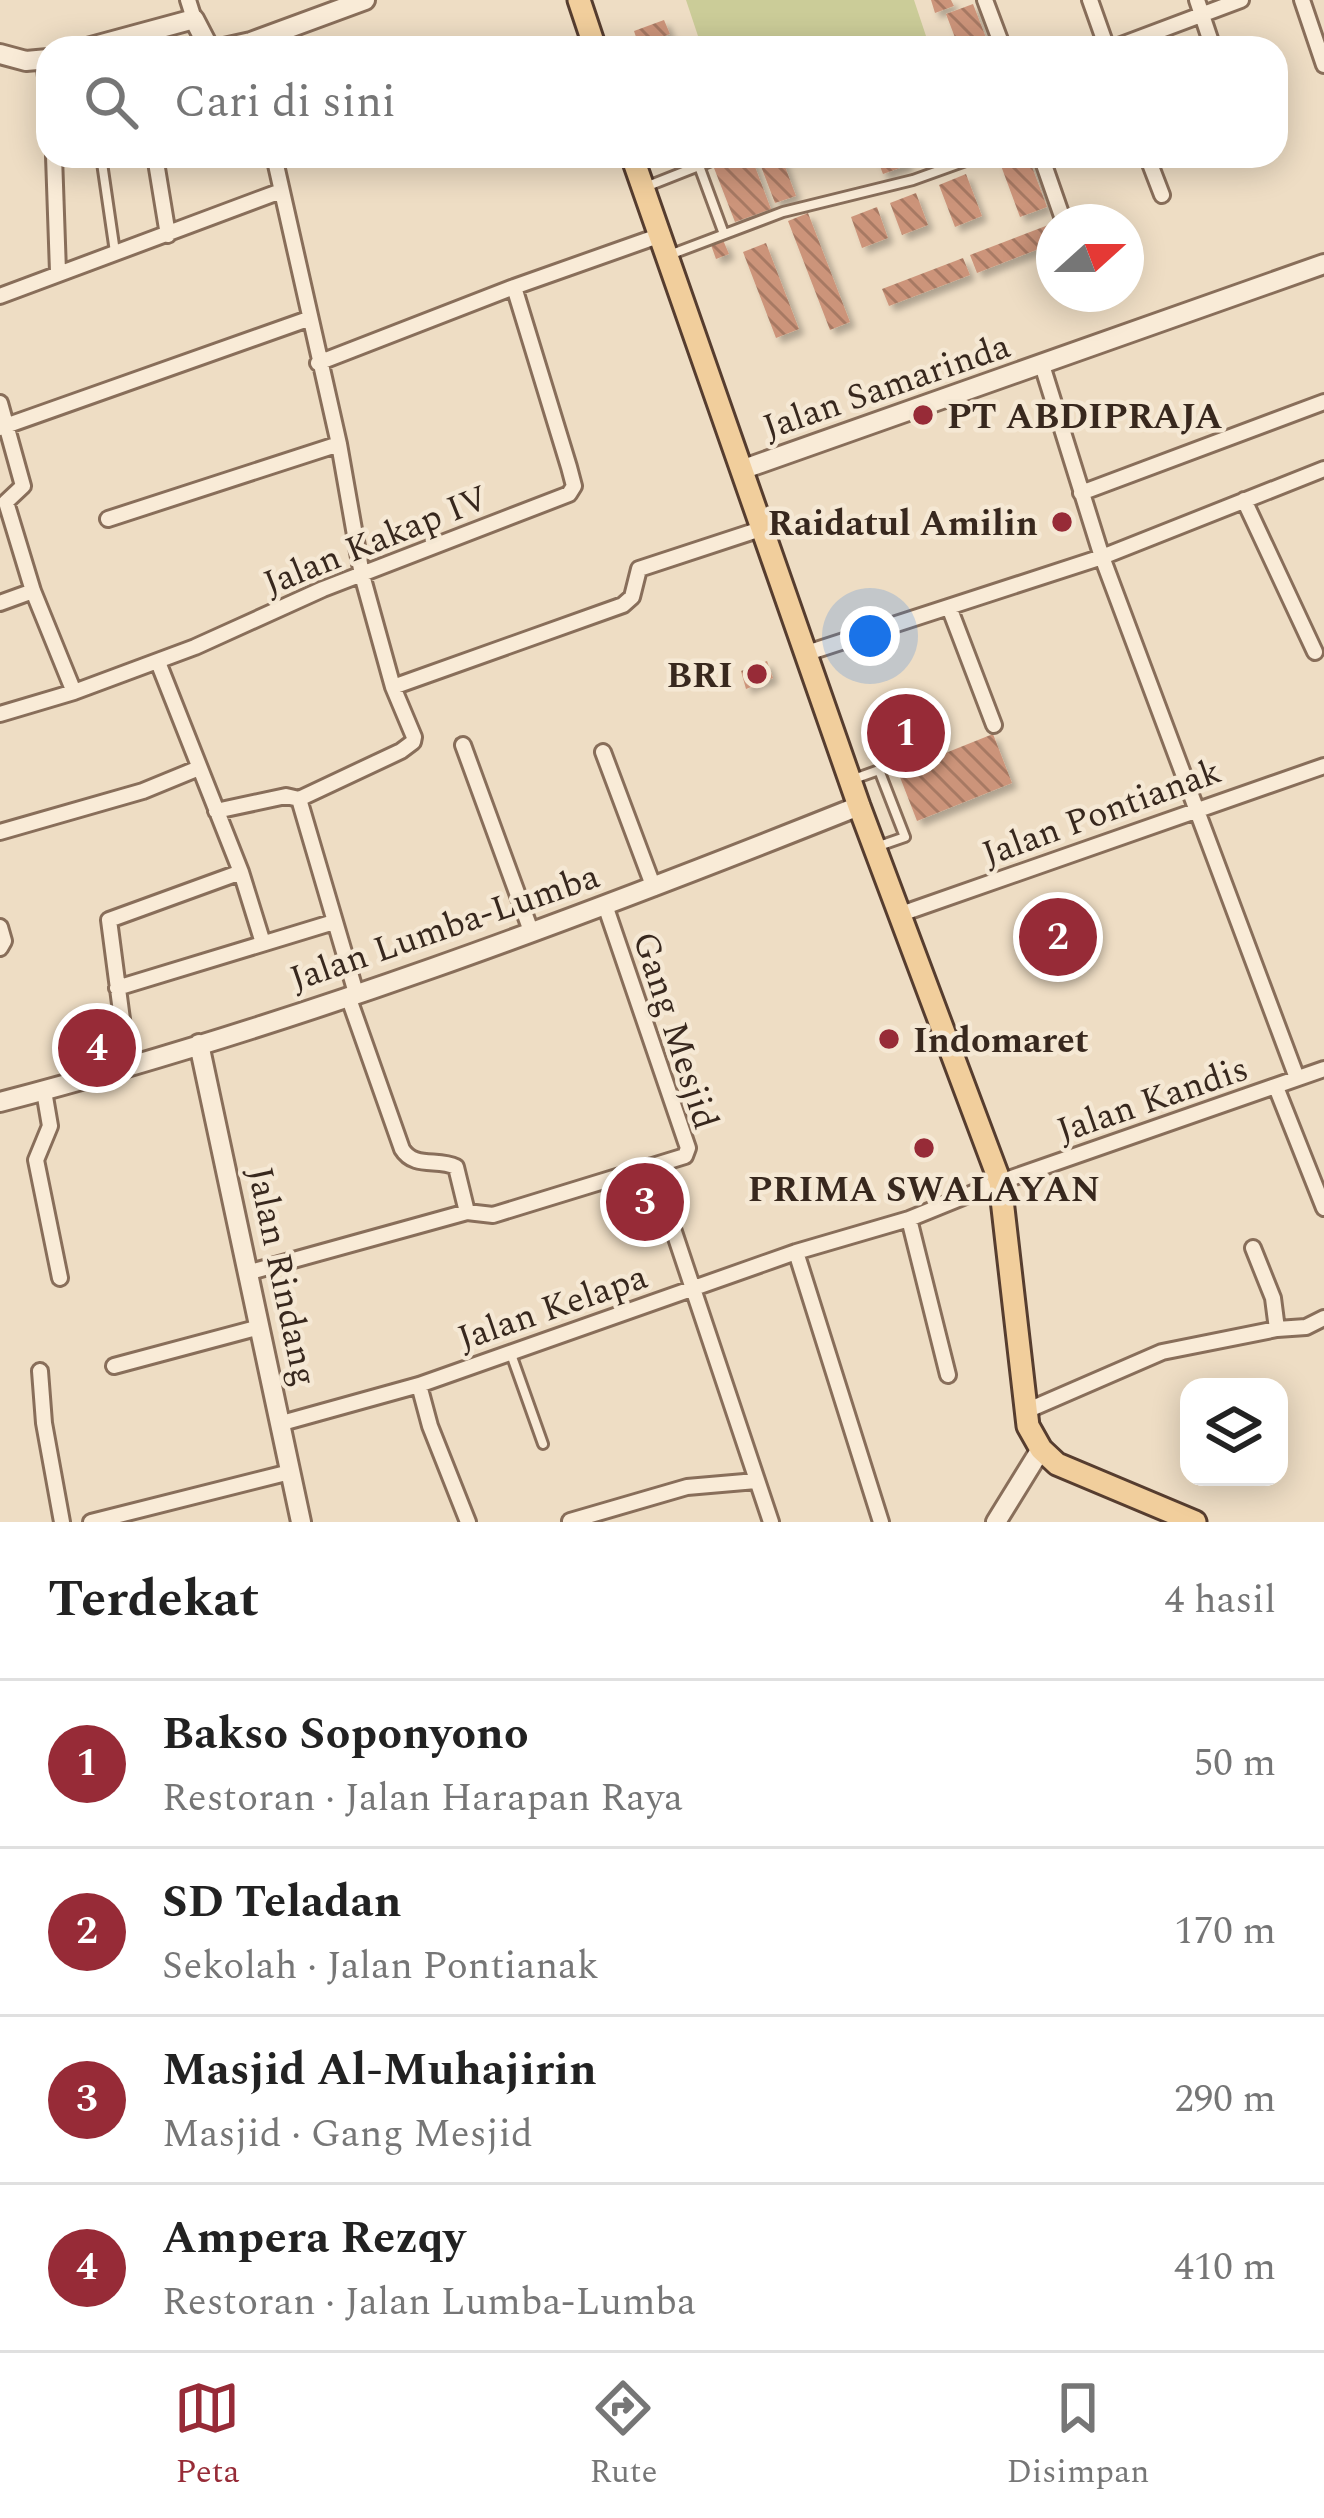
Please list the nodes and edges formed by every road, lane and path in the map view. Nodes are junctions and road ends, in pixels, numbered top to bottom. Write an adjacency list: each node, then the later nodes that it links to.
1 (365, 0): 10 (street)
2 (579, 0): 11 (main road)
3 (985, 0): 12 (street)
4 (1090, 0): 13 (street)
5 (1240, 0): 7 (street)
6 (1302, 0): 16 (street)
7 (1199, 7): 14 (street); 15 (street)
8 (191, 10): 9 (street)
9 (146, 36)
10 (275, 36)
11 (591, 36)
12 (998, 36)
13 (1105, 36)
14 (1136, 36)
15 (1209, 36)
16 (1319, 38): 19 (street)
17 (0, 54): 18 (street)
18 (36, 60)
19 (1324, 65)
20 (54, 168): 39 (street)
21 (103, 168): 37 (lane)
22 (157, 168): 35 (street)
23 (276, 168): 31 (street)
24 (636, 168): 30 (main road)
25 (694, 168): 30 (lane)
26 (700, 168): 34 (lane)
27 (945, 168): 34 (lane)
28 (1045, 168): 33 (street)
29 (1152, 168): 32 (street)
30 (643, 188): 36 (main road)
31 (280, 191): 35 (street); 42 (street)
32 (1162, 195)
33 (1058, 204)
34 (724, 234): 36 (lane)
35 (167, 235): 37 (street)
36 (665, 246): 40 (street); 50 (main road)
37 (115, 253): 39 (street)
38 (1324, 264): 44 (street, Jalan Samarinda)
39 (58, 272): 41 (street)
40 (514, 287): 43 (street); 56 (street, Jalan Kakap IV)
41 (0, 296)
42 (308, 319): 43 (street); 47 (street)
43 (318, 363): 48 (street)
44 (1042, 365): 50 (street, Jalan Samarinda); 51 (street)
45 (1324, 402): 51 (street)
46 (0, 403): 47 (street)
47 (3, 427): 57 (street)
48 (339, 444): 53 (street); 56 (street)
49 (1324, 469): 52 (street)
50 (741, 470): 54 (main road)
51 (1081, 493): 55 (street)
52 (1244, 500): 55 (street); 60 (street)
53 (108, 520)
54 (764, 528): 61 (main road); 63 (street)
55 (1102, 556): 59 (street); 74 (street)
56 (362, 574): 62 (street, Jalan Kakap IV); 63 (street)
57 (34, 591): 58 (street); 64 (street)
58 (0, 603)
59 (949, 607): 61 (street); 66 (street)
60 (1315, 652)
61 (807, 653): 71 (main road)
62 (158, 662): 64 (street, Jalan Kakap IV); 70 (street)
63 (393, 687): 72 (street)
64 (74, 692): 65 (street, Jalan Kakap IV)
65 (0, 714)
66 (994, 725)
67 (463, 745): 84 (street)
68 (603, 752): 79 (street)
69 (1324, 766): 74 (street, Jalan Pontianak)
70 (199, 768): 75 (street); 76 (street)
71 (850, 781): 73 (main road); 77 (lane)
72 (298, 799): 75 (street); 82 (street)
73 (859, 806): 77 (main road); 79 (street, Jalan Lumba-Lumba)
74 (1195, 808): 81 (street, Jalan Pontianak); 92 (street)
75 (216, 811): 78 (street)
76 (0, 832)
77 (874, 848): 81 (main road)
78 (241, 872): 85 (street); 87 (street)
79 (654, 888): 80 (street, Jalan Lumba-Lumba)
80 (605, 905): 84 (street, Jalan Lumba-Lumba); 96 (street, Gang Mesjid)
81 (898, 915): 97 (main road)
82 (334, 922): 85 (street); 88 (street)
83 (0, 927): 86 (street)
84 (531, 932): 88 (street, Jalan Lumba-Lumba)
85 (262, 943): 87 (street)
86 (0, 948)
87 (117, 988): 90 (street)
88 (352, 995): 89 (street, Jalan Lumba-Lumba); 99 (street)
89 (200, 1044): 90 (street, Jalan Lumba-Lumba); 103 (street, Jalan Rindang)
90 (128, 1065): 94 (street, Jalan Lumba-Lumba)
91 (1324, 1069): 92 (street, Jalan Kandis)
92 (1297, 1078): 93 (street, Jalan Kandis)
93 (1276, 1087): 97 (street, Jalan Kandis); 98 (street)
94 (44, 1090): 95 (street, Jalan Lumba-Lumba); 104 (street)
95 (0, 1100)
96 (652, 1166): 99 (street); 105 (street, Gang Mesjid)
97 (1000, 1182): 100 (street, Jalan Kelapa); 114 (main road)
98 (1324, 1208)
99 (467, 1212): 103 (street)
100 (909, 1219): 102 (street, Jalan Kelapa); 112 (street)
101 (1253, 1248): 108 (street)
102 (796, 1252): 105 (street, Jalan Kelapa); 126 (street)
103 (250, 1272): 107 (street, Jalan Rindang)
104 (60, 1278)
105 (692, 1288): 109 (street, Jalan Kelapa); 119 (street, Gang Mesjid)
106 (1324, 1318): 108 (street)
107 (260, 1327): 110 (street); 115 (street, Jalan Rindang)
108 (1277, 1329): 114 (street)
109 (510, 1353): 113 (street, Jalan Kelapa); 116 (lane)
110 (114, 1366)
111 (40, 1371): 122 (street)
112 (947, 1375)
113 (419, 1384): 115 (street, Jalan Kelapa); 124 (street)
114 (1026, 1411): 117 (main road)
115 (282, 1423): 118 (street, Jalan Rindang)
116 (544, 1444)
117 (1041, 1449): 127 (street); 128 (main road)
118 (290, 1472): 120 (street); 123 (street, Jalan Rindang)
119 (757, 1481): 121 (street); 125 (street, Gang Mesjid)
120 (97, 1521)
121 (570, 1521)
122 (62, 1522)
123 (301, 1522)
124 (468, 1522)
125 (771, 1522)
126 (881, 1522)
127 (996, 1522)
128 (1195, 1522)

